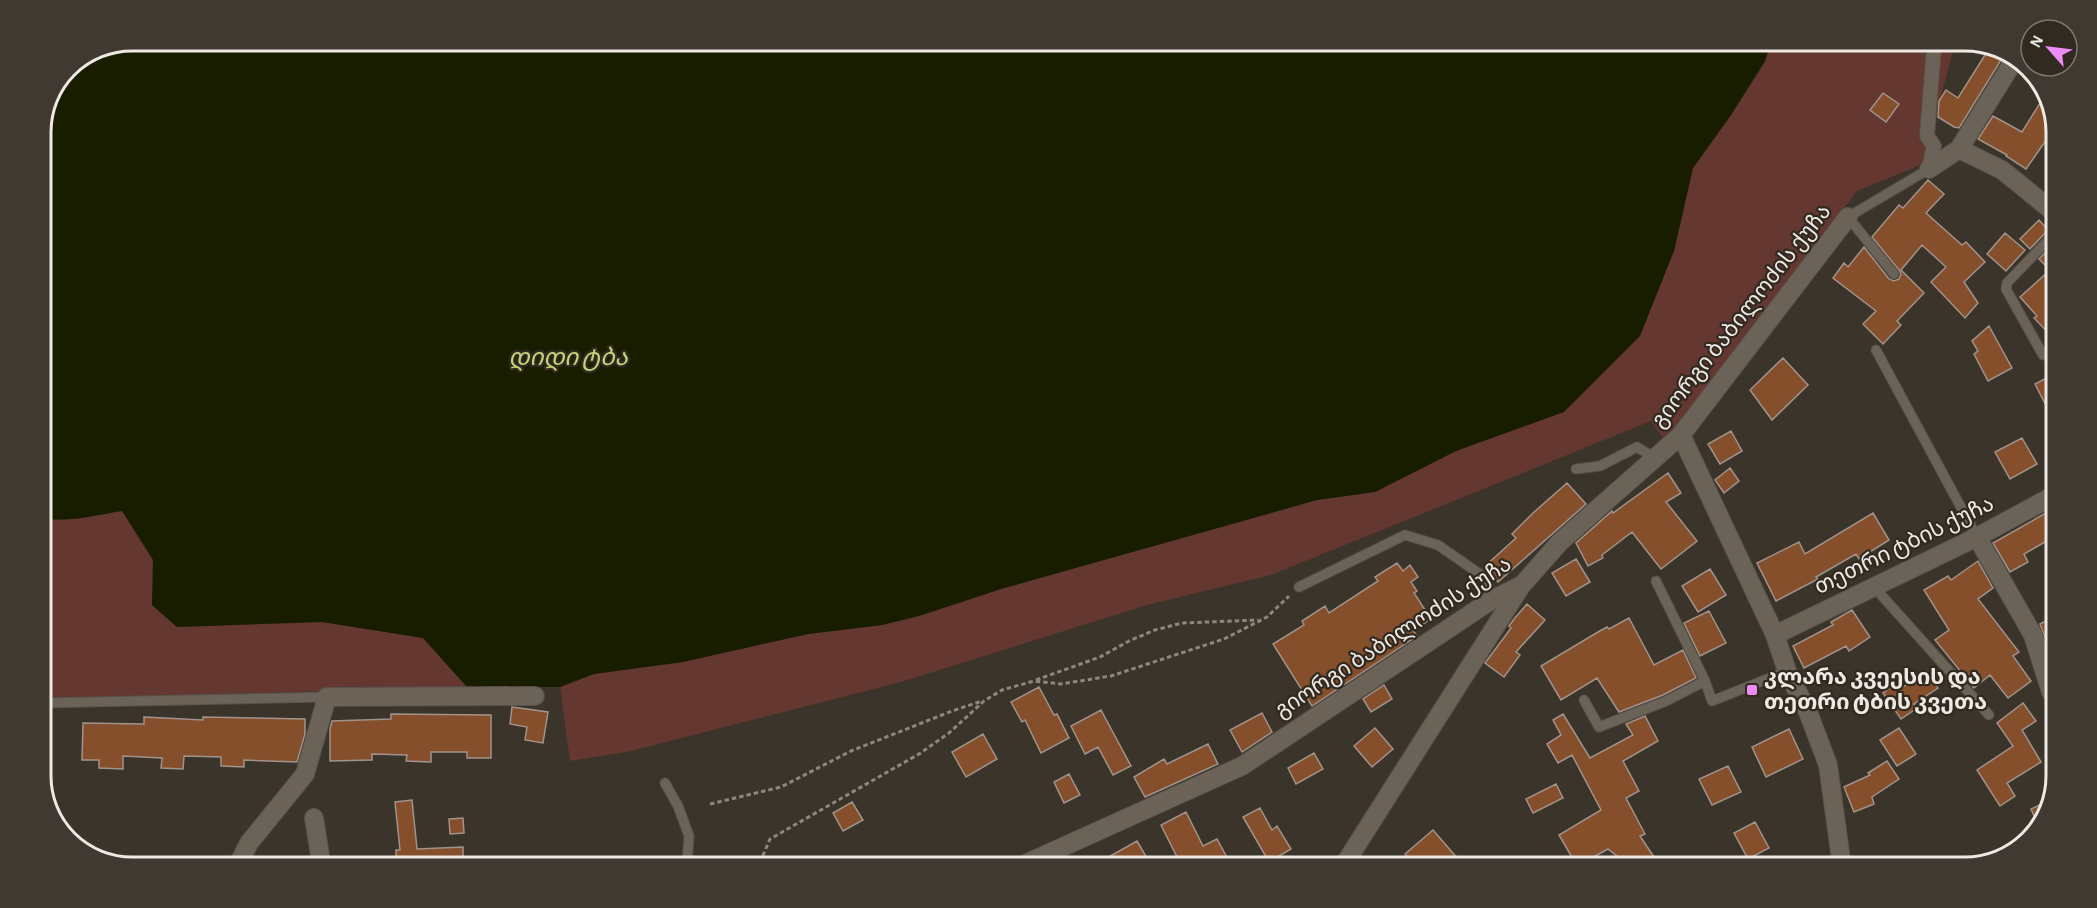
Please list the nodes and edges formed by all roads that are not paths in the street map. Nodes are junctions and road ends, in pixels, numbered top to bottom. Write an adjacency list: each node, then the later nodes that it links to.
1 (1934, 51): 4 (street)
2 (2011, 66): 3 (street)
3 (1959, 149): 4 (street, გიორგი ბაბილოძის ქუჩა); 5 (street)
4 (1929, 170): 6 (lane, გიორგი ბაბილოძის ქუჩა)
5 (2046, 206)
6 (1848, 217): 8 (lane); 11 (street, გიორგი ბაბილოძის ქუჩა)
7 (2046, 242): 10 (lane)
8 (1894, 274)
9 (1876, 350): 15 (lane)
10 (2043, 355)
11 (1681, 435): 12 (street, გიორგი ბაბილოძის ქუჩა); 21 (street)
12 (1655, 458): 13 (lane); 17 (street, გიორგი ბაბილოძის ქუჩა)
13 (1576, 469)
14 (2046, 500): 15 (street, თეთრი ტბის ქუჩა)
15 (1977, 537): 18 (street, თეთრი ტბის ქუჩა); 23 (street)
16 (1656, 581): 24 (lane)
17 (1522, 585): 20 (street, გიორგი ბაბილოძის ქუჩა); 36 (street)
18 (1875, 586): 21 (street, თეთრი ტბის ქუჩა); 29 (lane)
19 (1299, 587): 20 (lane)
20 (1490, 601): 35 (street, გიორგი ბაბილოძის ქუჩა)
21 (1775, 635): 22 (street)
22 (1787, 671): 24 (lane); 37 (street)
23 (2046, 676)
24 (1705, 681): 27 (lane)
25 (535, 696): 26 (street)
26 (327, 697): 28 (lane); 32 (street)
27 (1584, 700)
28 (51, 703)
29 (1989, 715)
30 (664, 783): 34 (lane)
31 (314, 818): 33 (street)
32 (242, 857)
33 (320, 857)
34 (687, 857)
35 (1040, 857)
36 (1349, 857)
37 (1841, 857)

